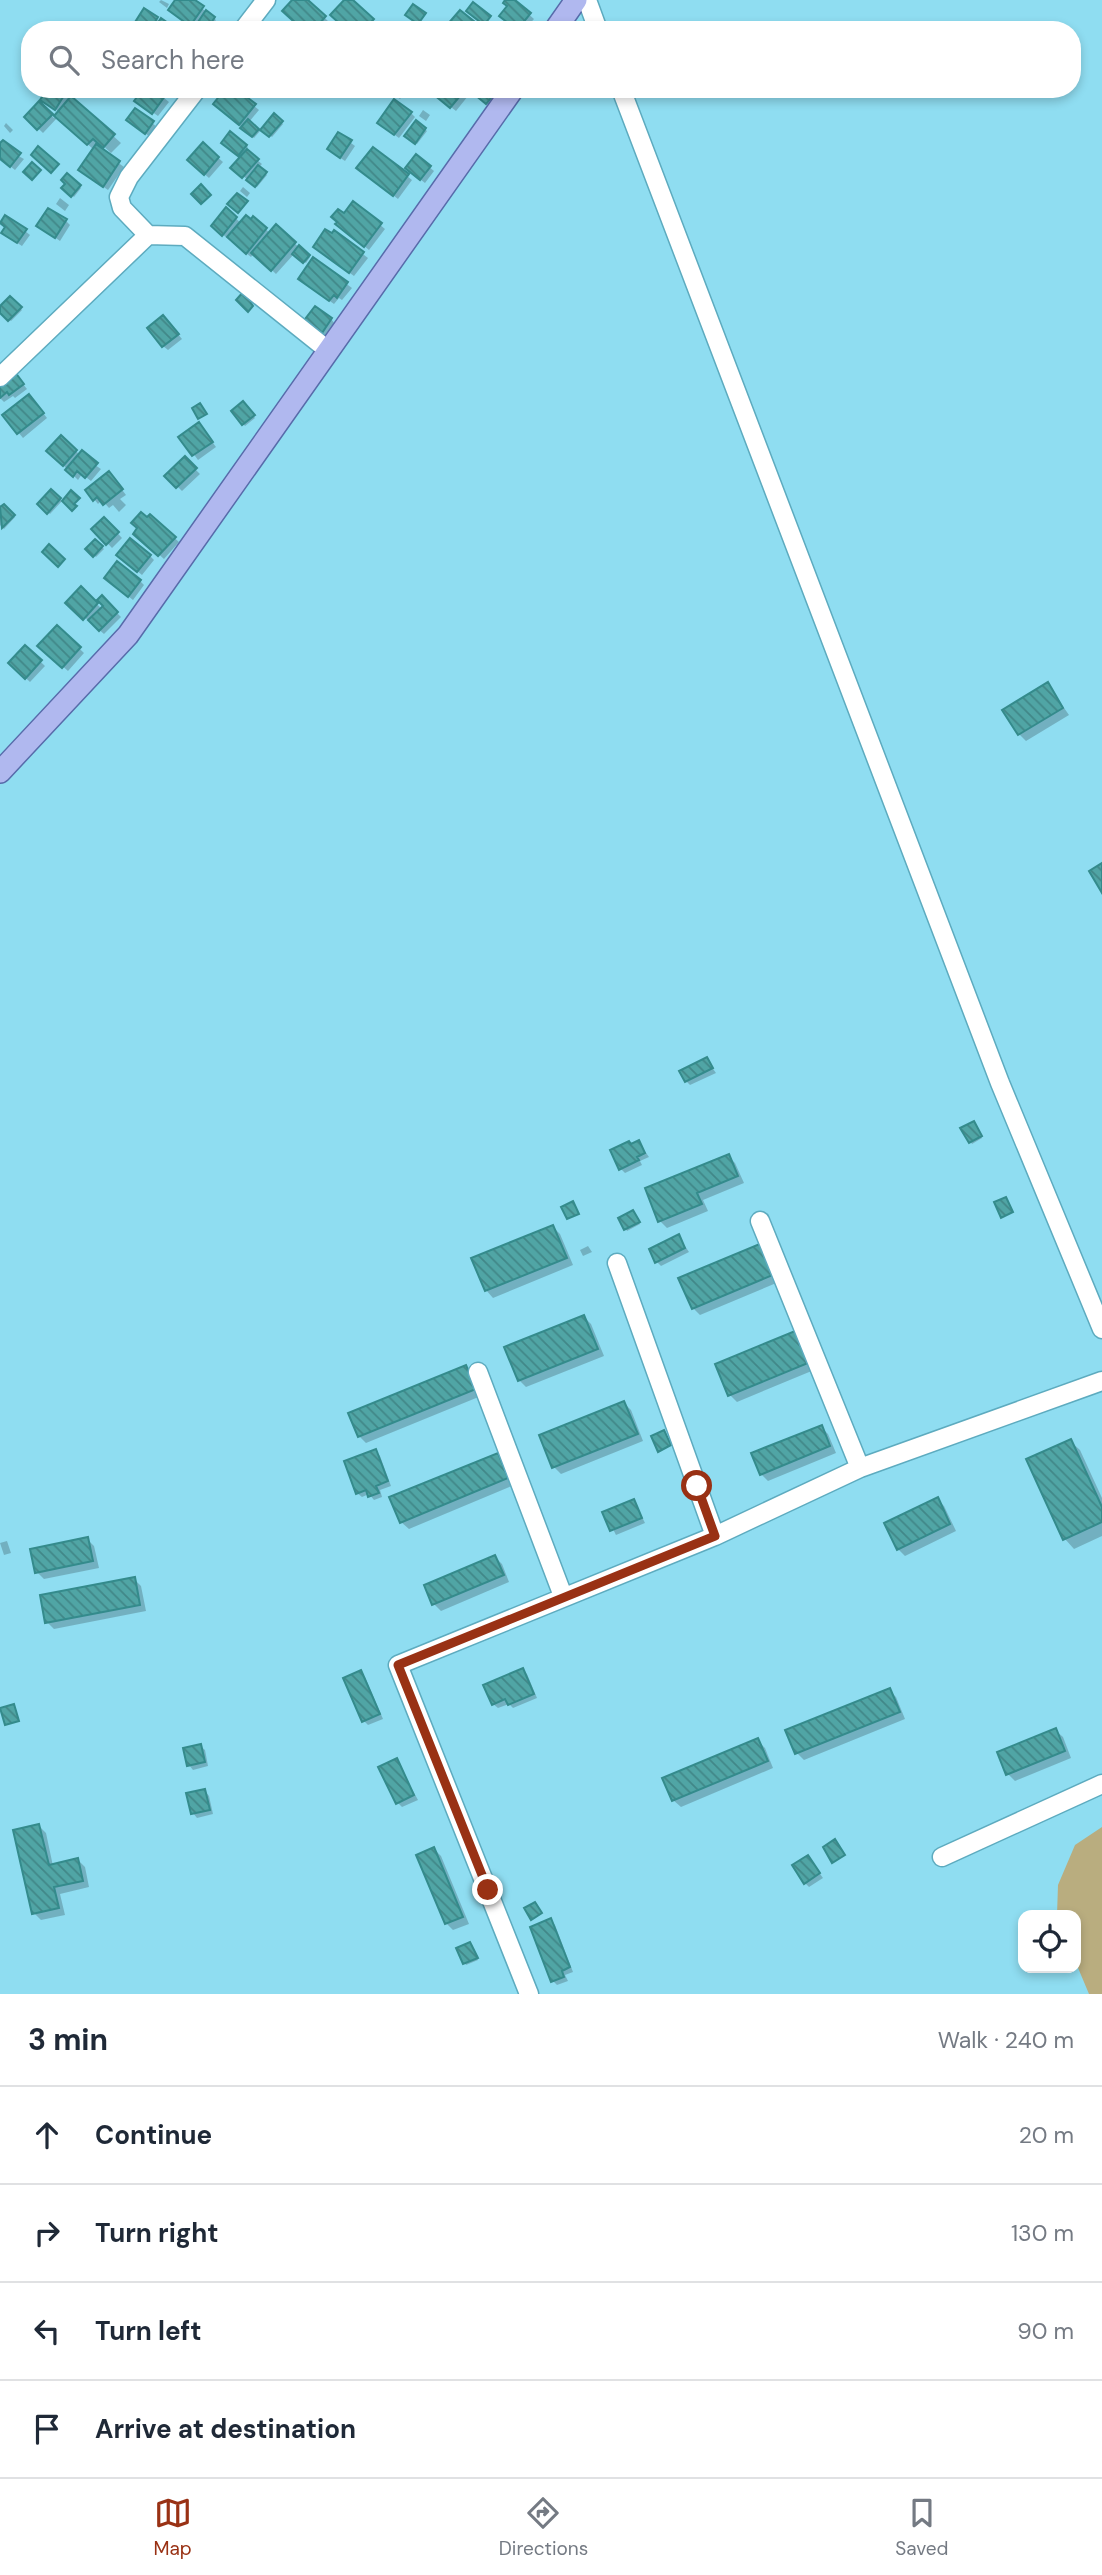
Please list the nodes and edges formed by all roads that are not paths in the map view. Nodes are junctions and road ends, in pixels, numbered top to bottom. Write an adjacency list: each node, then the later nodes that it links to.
1 (266, 0): 4 (street)
2 (576, 0): 5 (main road)
3 (587, 0): 6 (street)
4 (250, 21)
5 (561, 21)
6 (595, 21)
7 (190, 98): 10 (street)
8 (507, 98): 11 (main road)
9 (624, 98): 16 (street)
10 (148, 234): 11 (street); 12 (street)
11 (329, 351): 13 (main road)
12 (0, 377)
13 (0, 772)
14 (760, 1221): 19 (street)
15 (617, 1263): 20 (street)
16 (1102, 1329)
17 (478, 1372): 21 (street)
18 (1102, 1381): 19 (street)
19 (860, 1468): 20 (street)
20 (715, 1536): 21 (street)
21 (563, 1596): 24 (street)
22 (1102, 1784): 23 (street)
23 (942, 1857)
24 (529, 1994)

